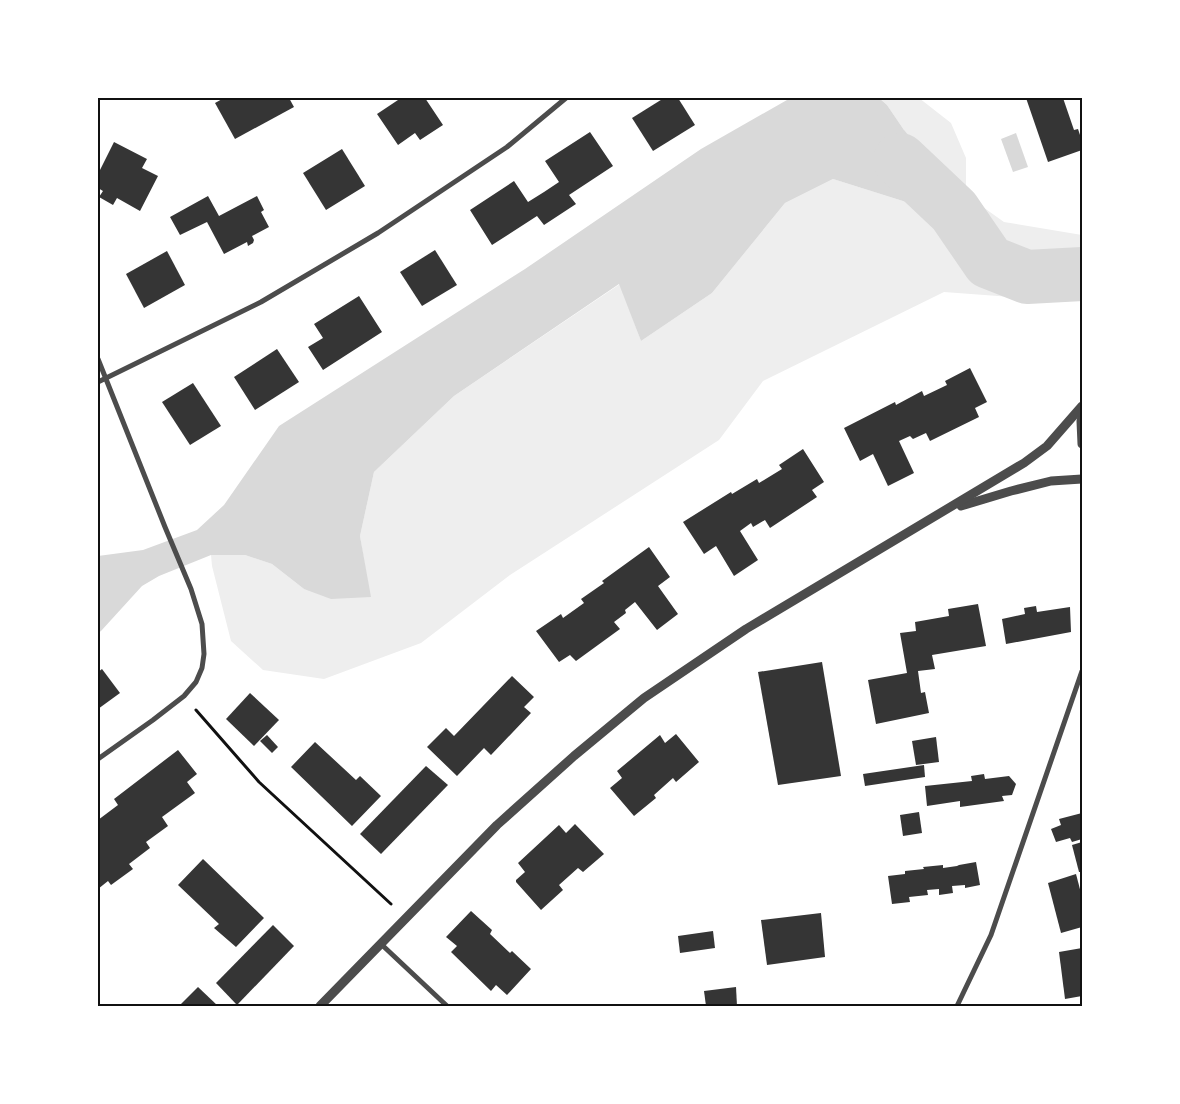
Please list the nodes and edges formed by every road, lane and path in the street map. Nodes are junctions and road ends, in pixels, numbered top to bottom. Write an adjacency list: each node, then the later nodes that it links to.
1 (566, 98): 3 (street)
2 (98, 359): 3 (street)
3 (105, 378): 4 (street); 11 (street)
4 (98, 382)
5 (1082, 406): 9 (street)
6 (1082, 417): 7 (street)
7 (1082, 444)
8 (1082, 479): 9 (street)
9 (946, 510): 13 (street)
10 (1082, 671): 17 (street)
11 (184, 696): 12 (street); 13 (path)
12 (98, 759)
13 (406, 918): 14 (street)
14 (381, 944): 15 (street); 16 (street)
15 (320, 1006)
16 (447, 1006)
17 (957, 1006)

